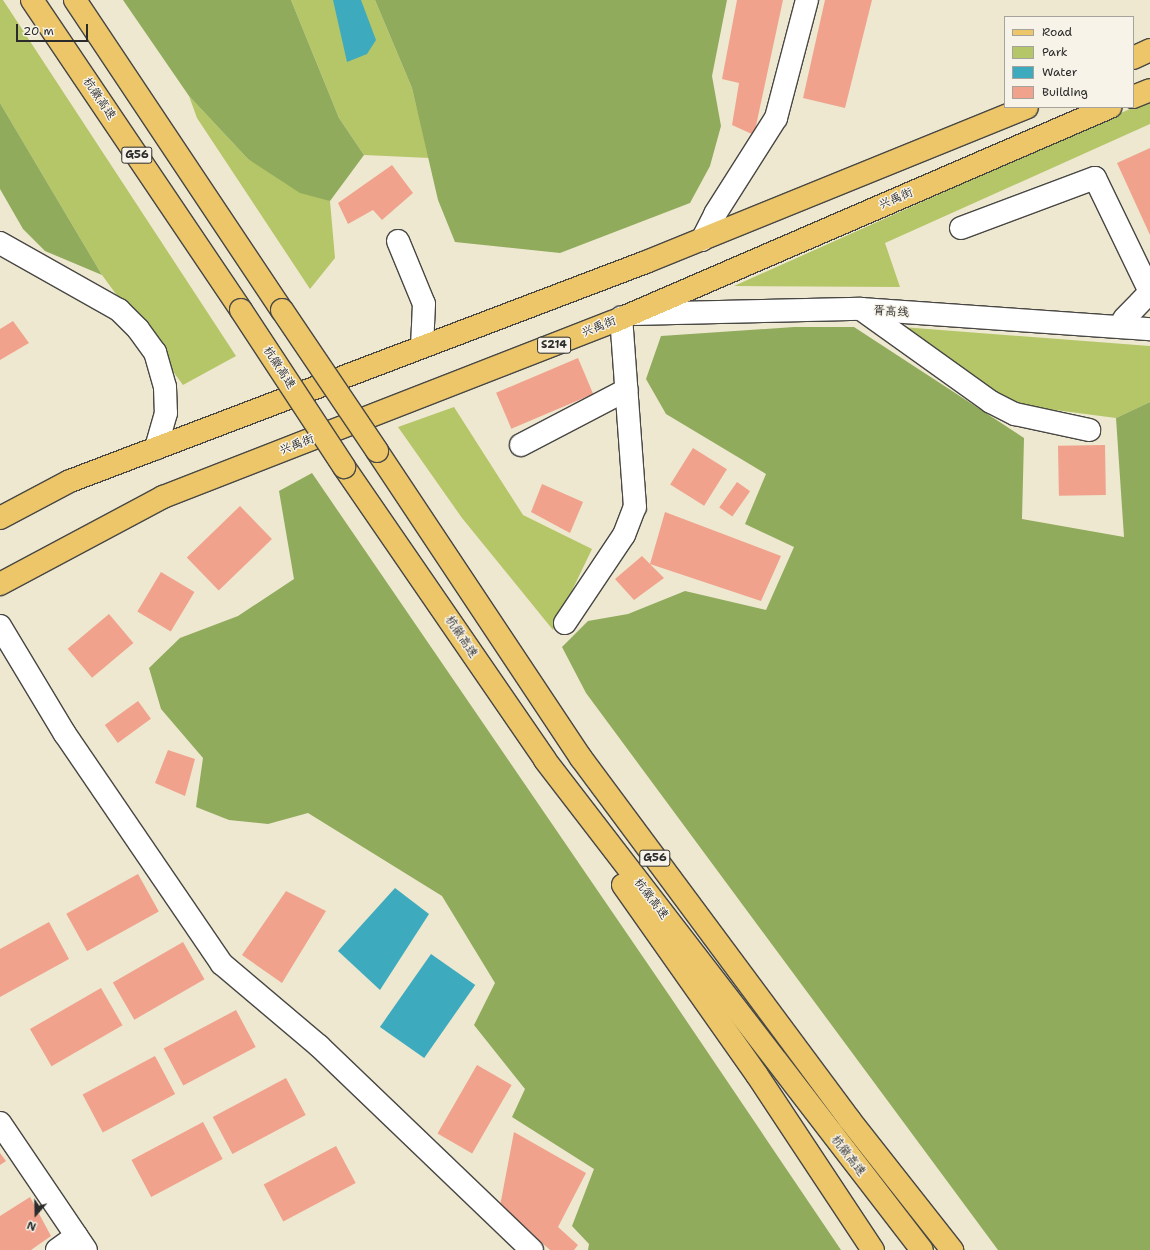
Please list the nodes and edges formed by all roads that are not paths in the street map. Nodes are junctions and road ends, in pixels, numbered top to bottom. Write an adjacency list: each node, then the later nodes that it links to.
1 (32, 0): 28 (main road, 杭徽高速 / G56, bridge)
2 (75, 0): 35 (main road, 杭徽高速 / G56, bridge)
3 (807, 0): 11 (street)
4 (1150, 50): 5 (main road)
5 (1134, 58)
6 (1150, 90): 7 (main road)
7 (1134, 97)
8 (1025, 108): 11 (main road)
9 (1108, 108): 16 (main road, 兴禹街 / S214)
10 (961, 228): 14 (street)
11 (702, 240): 19 (main road)
12 (398, 242): 19 (street)
13 (0, 243): 23 (street)
14 (1150, 292): 17 (street)
15 (861, 309): 16 (street, 胥高线); 18 (street, 胥高线); 21 (street)
16 (626, 316): 20 (street); 25 (main road, 兴禹街 / S214)
17 (1124, 320)
18 (1150, 329)
19 (422, 347): 23 (main road)
20 (626, 390): 22 (street); 26 (street)
21 (1089, 430)
22 (521, 445)
23 (156, 449): 24 (main road)
24 (0, 518)
25 (0, 584)
26 (565, 624)
27 (0, 626): 32 (street)
28 (545, 760): 33 (main road); 34 (main road, 杭徽高速 / G56)
29 (0, 1123): 30 (street)
30 (81, 1243): 31 (street)
31 (57, 1250)
32 (532, 1250)
33 (873, 1250)
34 (922, 1250)
35 (952, 1250)

